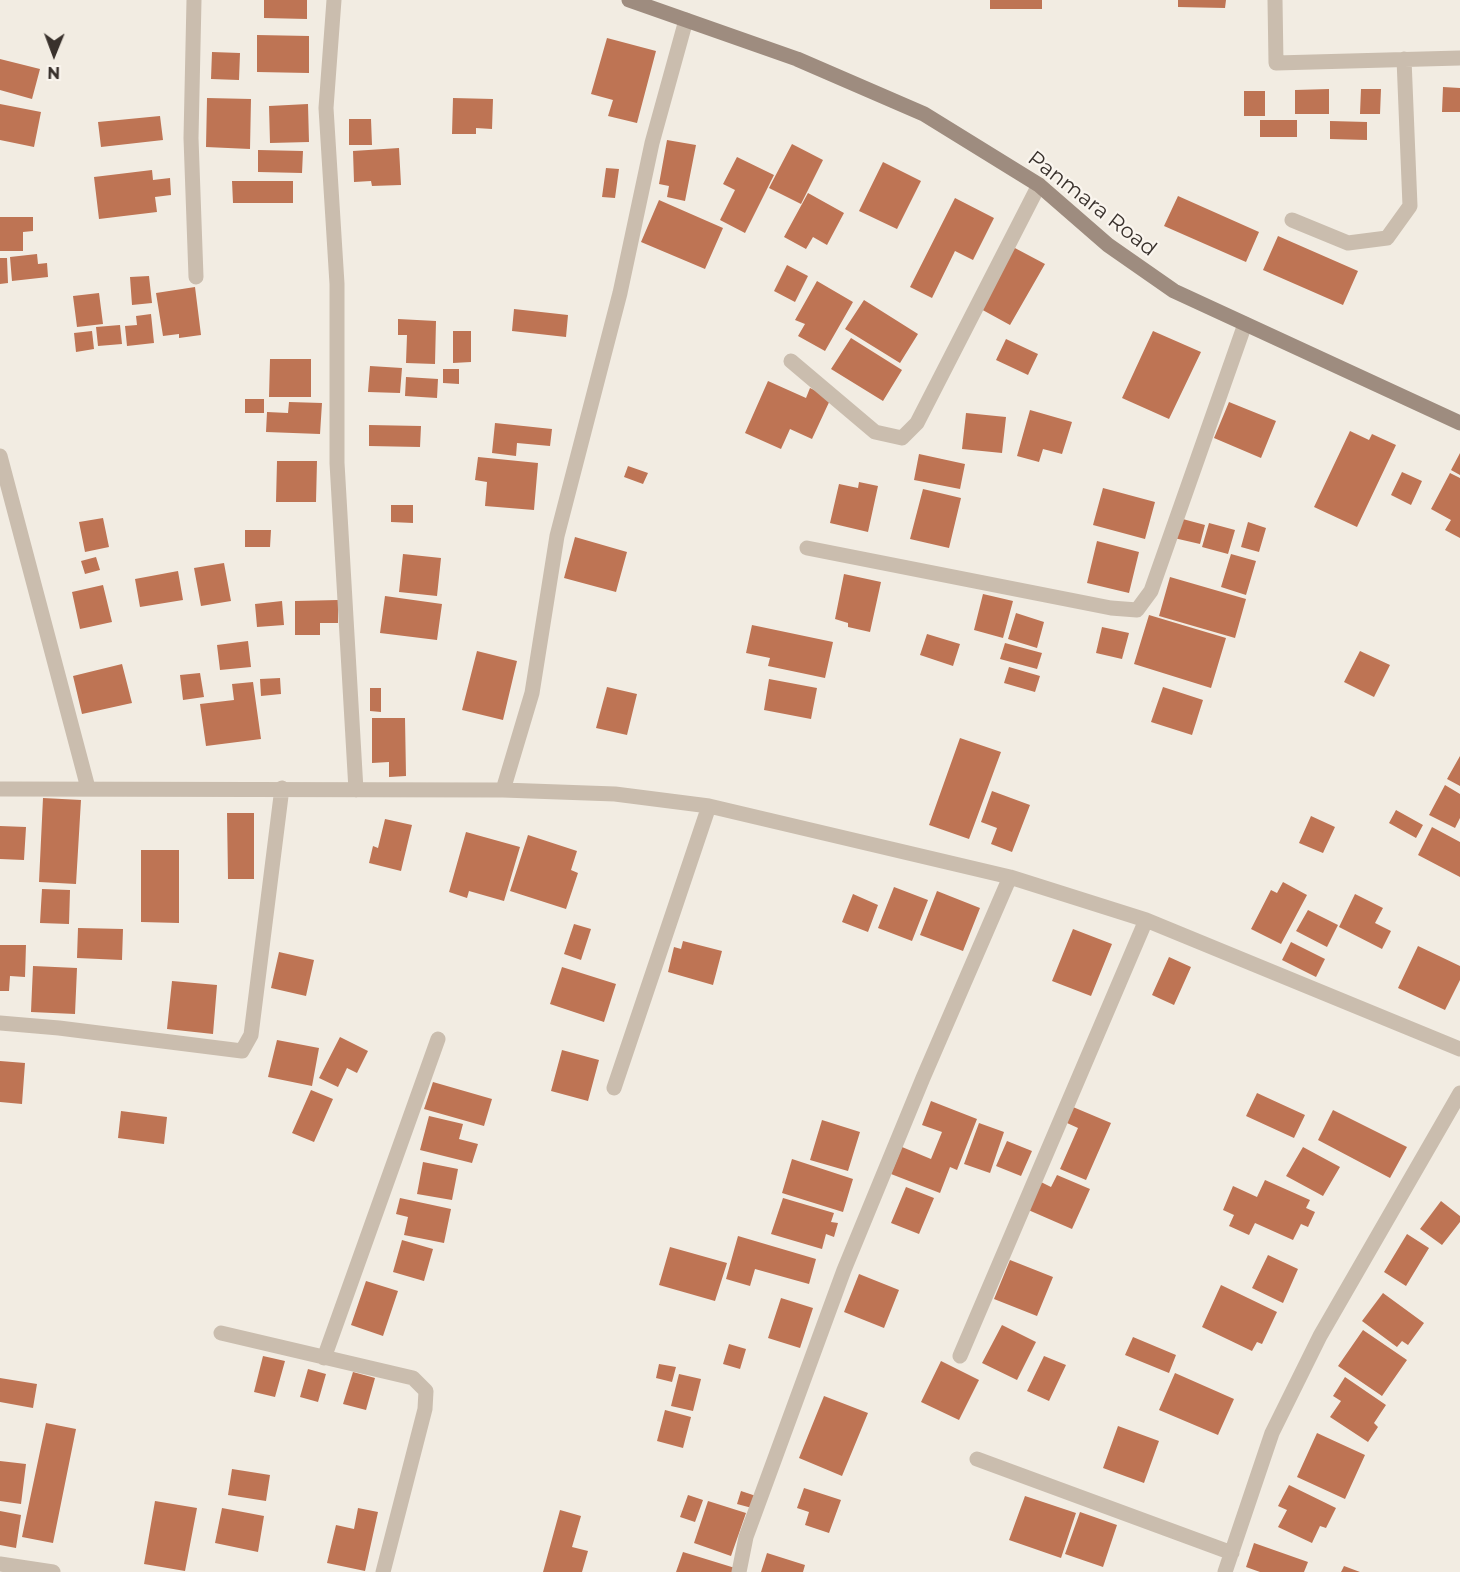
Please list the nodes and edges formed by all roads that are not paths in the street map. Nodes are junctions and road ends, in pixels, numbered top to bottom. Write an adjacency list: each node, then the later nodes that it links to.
1 (194, 0): 10 (street)
2 (334, 0): 19 (street)
3 (629, 0): 5 (street, Panmara Road)
4 (1275, 0): 7 (street)
5 (686, 20): 8 (street, Panmara Road); 20 (street)
6 (1460, 58): 7 (street)
7 (1404, 59): 9 (street)
8 (1039, 185): 11 (street, Panmara Road); 12 (street)
9 (1292, 220)
10 (196, 277)
11 (1245, 324): 13 (street, Panmara Road); 15 (street)
12 (791, 361)
13 (1460, 423)
14 (0, 456): 16 (street)
15 (807, 548)
16 (88, 788): 17 (street); 18 (street)
17 (282, 788): 19 (street); 24 (street)
18 (0, 789)
19 (356, 790): 20 (street)
20 (503, 790): 21 (street)
21 (709, 806): 22 (street); 27 (street)
22 (1010, 878): 23 (street); 37 (street)
23 (1146, 920): 26 (street); 30 (street)
24 (0, 1023)
25 (438, 1039): 31 (street)
26 (1460, 1049)
27 (614, 1088)
28 (1460, 1092): 33 (street)
29 (221, 1333): 31 (street)
30 (960, 1356)
31 (324, 1358): 36 (street)
32 (977, 1459): 33 (street)
33 (1232, 1552): 38 (street)
34 (0, 1564): 35 (street)
35 (53, 1572)
36 (383, 1572)
37 (739, 1572)
38 (1225, 1572)

